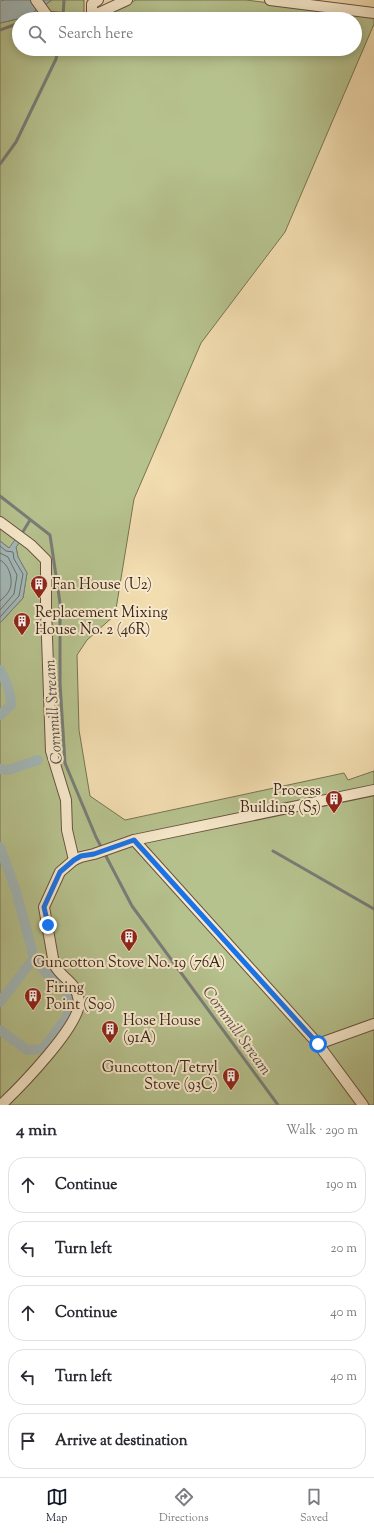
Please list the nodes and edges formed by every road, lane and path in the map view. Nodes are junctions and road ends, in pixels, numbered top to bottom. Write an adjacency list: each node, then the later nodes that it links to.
1 (98, 0): 4 (street)
2 (125, 0): 5 (street)
3 (270, 0): 6 (street)
4 (90, 12)
5 (101, 12)
6 (374, 13)
7 (0, 522): 10 (street)
8 (374, 790): 9 (street)
9 (134, 840): 10 (street); 12 (street)
10 (74, 860): 13 (street)
11 (374, 1024): 12 (street)
12 (318, 1044): 14 (street)
13 (1, 1105)
14 (363, 1105)

